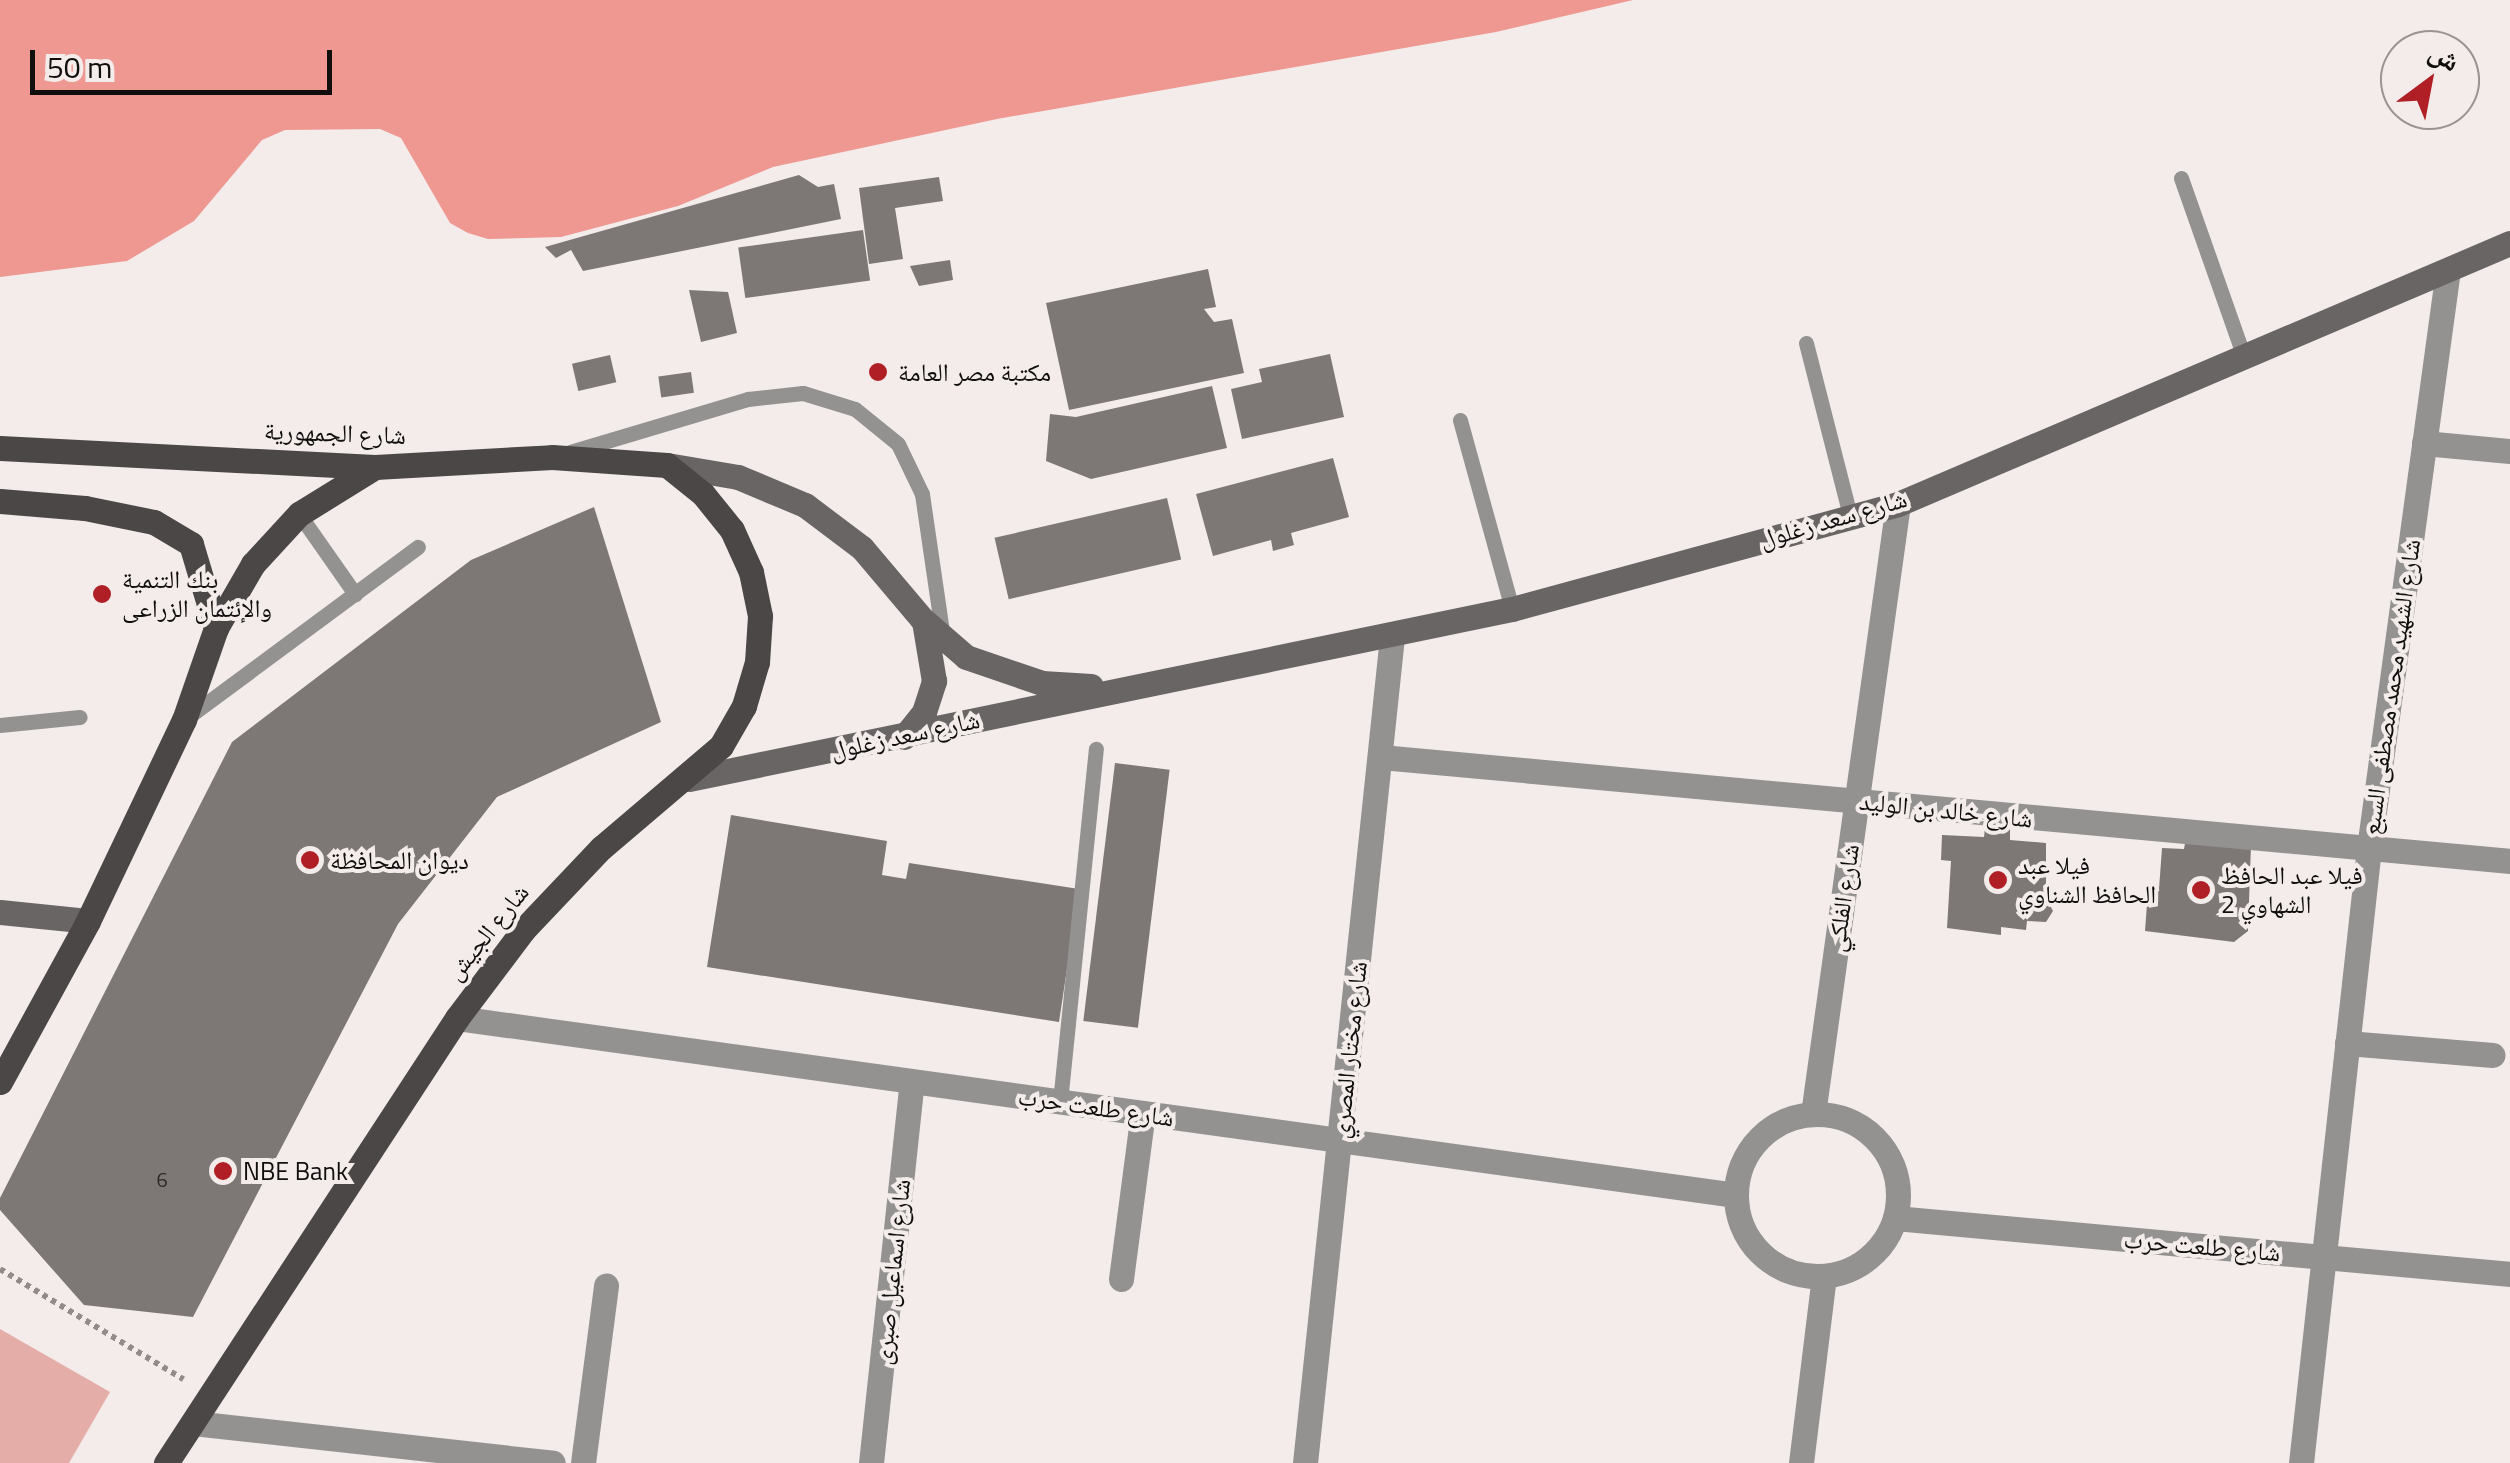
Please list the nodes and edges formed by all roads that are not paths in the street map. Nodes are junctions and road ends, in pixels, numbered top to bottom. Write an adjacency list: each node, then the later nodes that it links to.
1 (2181, 178): 5 (lane)
2 (2510, 243): 3 (main road, شارع سعد زغلول)
3 (2448, 270): 5 (main road, شارع سعد زغلول); 7 (street, شارع الشهيد محمد مصطفى السبع)
4 (1806, 343): 16 (lane)
5 (2244, 357): 14 (main road, شارع سعد زغلول)
6 (1460, 420): 19 (lane)
7 (2424, 443): 9 (street); 33 (street, شارع الشهيد محمد مصطفى السبع)
8 (0, 448): 12 (main road, شارع الجمهورية)
9 (2510, 452)
10 (552, 457): 11 (main road, شارع الجمهورية); 12 (main road, شارع الجمهورية); 23 (lane)
11 (668, 465): 20 (main road, شارع سعد زغلول); 31 (main road, شارع الجيش)
12 (375, 467): 15 (main road)
13 (0, 501): 21 (main road)
14 (1898, 504): 16 (main road, شارع سعد زغلول); 32 (street, شارع الفلكي)
15 (299, 514): 18 (lane); 21 (main road)
16 (1850, 516): 19 (main road, شارع سعد زغلول)
17 (418, 546): 18 (lane)
18 (354, 594): 26 (lane)
19 (1512, 609): 22 (main road, شارع سعد زغلول)
20 (922, 619): 23 (main road, شارع سعد زغلول); 28 (main road)
21 (216, 628): 26 (main road)
22 (1392, 636): 24 (main road, شارع سعد زغلول); 30 (street, شارع مختار المصري)
23 (944, 642): 24 (main road, شارع سعد زغلول)
24 (1122, 688): 28 (main road, شارع سعد زغلول)
25 (80, 717): 27 (lane)
26 (184, 720): 36 (main road)
27 (0, 725)
28 (904, 737): 31 (main road, شارع سعد زغلول)
29 (1096, 749): 42 (lane)
30 (1381, 757): 32 (street, شارع خالد بن الوليد); 45 (street, شارع مختار المصري)
31 (689, 779): 37 (main road, شارع الجيش)
32 (1857, 801): 33 (street, شارع خالد بن الوليد); 44 (street, شارع الفلكي)
33 (2369, 848): 34 (street, شارع خالد بن الوليد); 38 (street, شارع الشهيد محمد مصطفى السبع)
34 (2510, 862)
35 (0, 912): 36 (main road)
36 (88, 921): 40 (main road)
37 (457, 1018): 41 (street, شارع طلعت حرب); 53 (main road, شارع الجيش)
38 (2348, 1044): 39 (street); 48 (street, شارع الشهيد محمد مصطفى السبع)
39 (2493, 1055)
40 (0, 1082)
41 (912, 1082): 42 (street, شارع طلعت حرب); 58 (street, شارع اسماعيل صبرى)
42 (1060, 1102): 43 (street, شارع طلعت حرب)
43 (1142, 1113): 45 (street, شارع طلعت حرب); 51 (street)
44 (1812, 1114): 46 (street); 47 (street)
45 (1340, 1140): 46 (street, شارع طلعت حرب); 59 (street, شارع مختار المصري)
46 (1736, 1195): 50 (street)
47 (1895, 1218): 48 (street, شارع طلعت حرب); 50 (street)
48 (2324, 1257): 49 (street, شارع طلعت حرب); 61 (street, شارع الشهيد محمد مصطفى السبع)
49 (2510, 1274)
50 (1824, 1276): 60 (street)
51 (1121, 1279)
52 (606, 1285): 57 (street)
53 (193, 1423): 54 (street); 55 (main road, شارع الجيش)
54 (460, 1458): 56 (street)
55 (166, 1463)
56 (553, 1463)
57 (583, 1463)
58 (872, 1463)
59 (1305, 1463)
60 (1801, 1463)
61 (2301, 1463)

